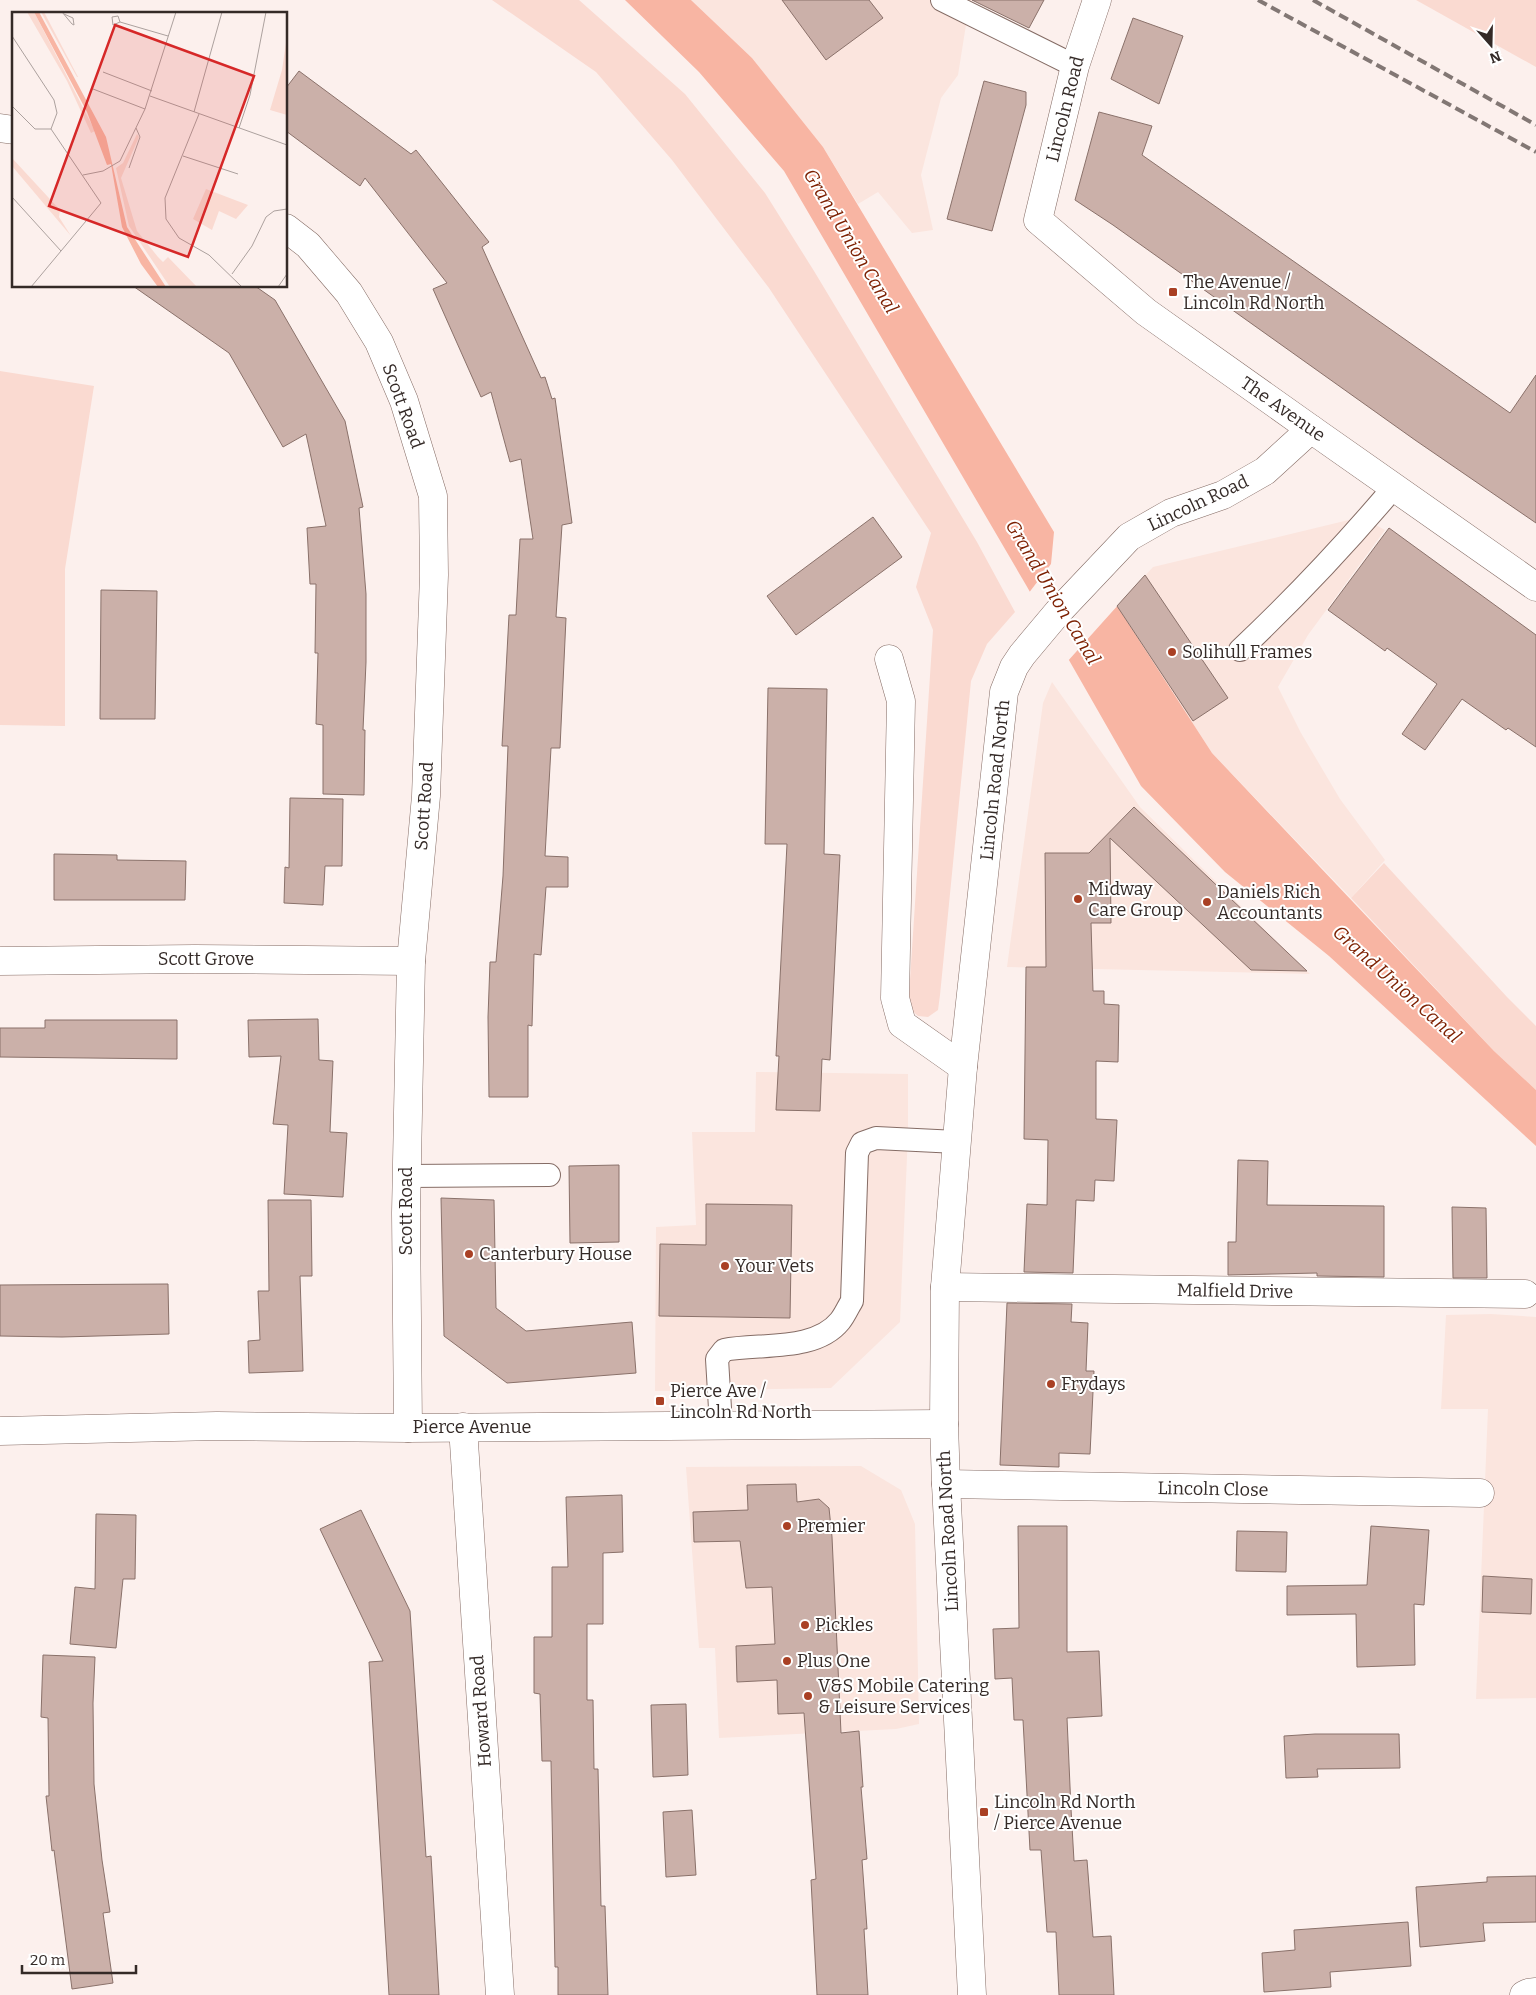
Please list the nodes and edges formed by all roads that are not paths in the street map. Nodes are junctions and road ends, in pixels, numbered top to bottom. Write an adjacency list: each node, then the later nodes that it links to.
1 (942, 0): 3 (lane)
2 (1097, 0): 3 (street, Lincoln Road)
3 (1075, 66): 4 (street, Lincoln Road)
4 (1038, 220): 6 (street, The Avenue)
5 (288, 230): 13 (street, Scott Road)
6 (1311, 429): 7 (street, The Avenue); 8 (street, Lincoln Road)
7 (1394, 487): 9 (street, The Avenue); 10 (lane)
8 (1129, 537): 14 (street, Lincoln Road North)
9 (1536, 587)
10 (1240, 650)
11 (889, 659): 14 (street)
12 (0, 961): 13 (street, Scott Grove)
13 (411, 961): 17 (street, Scott Road)
14 (963, 1067): 15 (street, Lincoln Road North)
15 (957, 1142): 18 (street, Lincoln Road North); 21 (lane)
16 (550, 1175): 17 (lane)
17 (406, 1176): 23 (street, Scott Road)
18 (945, 1287): 19 (street, Malfield Drive); 20 (street, Lincoln Road North)
19 (1525, 1294)
20 (944, 1424): 21 (street, Pierce Avenue); 25 (street, Lincoln Road North)
21 (721, 1425): 22 (street, Pierce Avenue)
22 (463, 1427): 23 (street, Pierce Avenue); 28 (street, Howard Road)
23 (408, 1428): 24 (street, Pierce Avenue)
24 (0, 1431)
25 (946, 1484): 26 (street, Lincoln Close); 29 (street, Lincoln Road North)
26 (1480, 1493)
27 (1536, 1992): 30 (street)
28 (500, 1995)
29 (972, 1995)
30 (1524, 1995)

